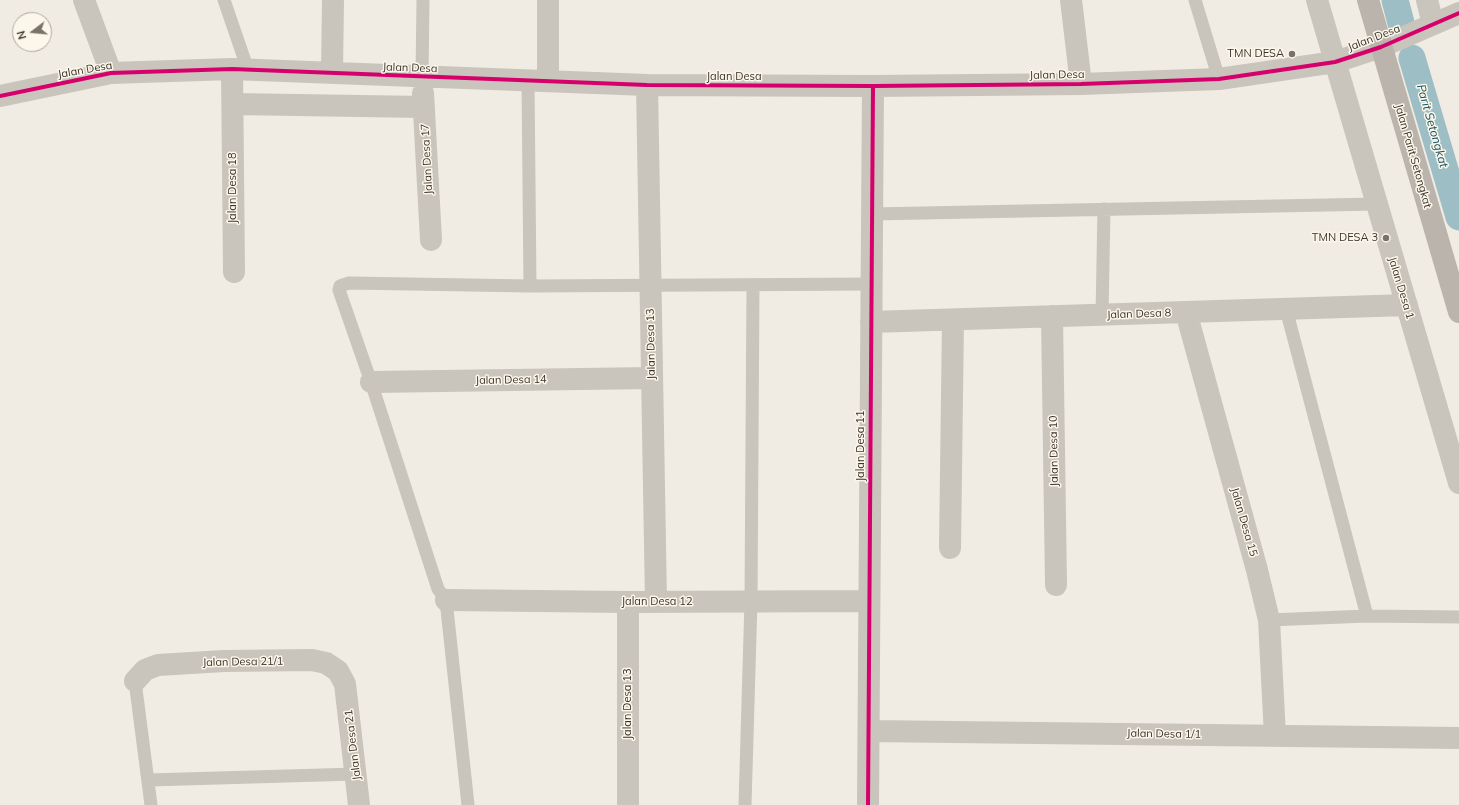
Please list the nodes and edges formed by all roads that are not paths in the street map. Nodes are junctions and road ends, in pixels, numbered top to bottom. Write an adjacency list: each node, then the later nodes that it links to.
1 (84, 0): 16 (street)
2 (224, 0): 15 (lane)
3 (333, 0): 17 (street)
4 (423, 0): 18 (lane)
5 (548, 0): 20 (street)
6 (1071, 0): 21 (street)
7 (1195, 0): 19 (lane)
8 (1318, 0): 14 (street, Jalan Desa 1)
9 (1368, 0): 13 (street, Jalan Parit Setongkat)
10 (1427, 0): 12 (street)
11 (1459, 13): 12 (street, Jalan Desa)
12 (1434, 24): 13 (street, Jalan Desa)
13 (1381, 47): 14 (street, Jalan Desa); 39 (street, Jalan Parit Setongkat)
14 (1335, 62): 19 (street, Jalan Desa); 27 (street, Jalan Desa 1)
15 (240, 69): 16 (street, Jalan Desa); 17 (street, Jalan Desa); 25 (street, Jalan Desa 18)
16 (111, 73): 24 (street, Jalan Desa)
17 (332, 73): 18 (street, Jalan Desa)
18 (422, 77): 20 (street, Jalan Desa); 26 (street, Jalan Desa 17)
19 (1219, 79): 21 (street, Jalan Desa)
20 (538, 80): 22 (street, Jalan Desa); 35 (lane)
21 (1081, 84): 23 (street, Jalan Desa)
22 (647, 85): 23 (street, Jalan Desa); 33 (street, Jalan Desa 13)
23 (872, 86): 29 (street, Jalan Desa 11)
24 (0, 96)
25 (233, 104): 26 (street); 31 (street, Jalan Desa 18)
26 (424, 107): 30 (street, Jalan Desa 17)
27 (1377, 204): 28 (lane); 36 (street, Jalan Desa 1)
28 (1104, 209): 29 (lane); 40 (lane)
29 (872, 214): 32 (street, Jalan Desa 11)
30 (431, 240)
31 (234, 272)
32 (871, 284): 34 (lane); 43 (street, Jalan Desa 11)
33 (650, 285): 34 (lane); 35 (lane); 44 (street, Jalan Desa 13)
34 (753, 285): 50 (lane)
35 (530, 286): 45 (lane)
36 (1407, 305): 37 (street, Jalan Desa 8); 46 (street, Jalan Desa 1)
37 (1286, 309): 38 (street, Jalan Desa 8); 54 (lane)
38 (1186, 312): 40 (street, Jalan Desa 8); 56 (street, Jalan Desa 15)
39 (1459, 312)
40 (1102, 315): 41 (street, Jalan Desa 8)
41 (1052, 316): 42 (street, Jalan Desa 8); 48 (street, Jalan Desa 10)
42 (953, 320): 43 (street, Jalan Desa 8); 47 (street)
43 (871, 322): 51 (street, Jalan Desa 11)
44 (652, 378): 45 (street, Jalan Desa 14); 53 (street, Jalan Desa 13)
45 (371, 382): 49 (lane)
46 (1459, 483)
47 (950, 548)
48 (1056, 585)
49 (446, 600): 52 (street, Jalan Desa 12); 66 (lane)
50 (751, 601): 51 (street, Jalan Desa 12); 53 (street, Jalan Desa 12); 68 (lane)
51 (869, 601): 59 (street, Jalan Desa 11)
52 (628, 602): 53 (street, Jalan Desa 12); 67 (street, Jalan Desa 13)
53 (656, 602)
54 (1367, 616): 55 (lane); 56 (lane)
55 (1459, 617)
56 (1269, 620): 60 (street, Jalan Desa 15)
57 (135, 681): 58 (street, Jalan Desa 21/1); 63 (lane)
58 (345, 684): 62 (street, Jalan Desa 21)
59 (868, 731): 60 (street, Jalan Desa 1/1); 69 (street, Jalan Desa 11)
60 (1275, 736): 61 (street, Jalan Desa 1/1)
61 (1459, 738)
62 (356, 774): 63 (lane); 65 (street, Jalan Desa 21)
63 (149, 780): 64 (lane)
64 (151, 805)
65 (359, 805)
66 (468, 805)
67 (628, 805)
68 (745, 805)
69 (868, 805)

